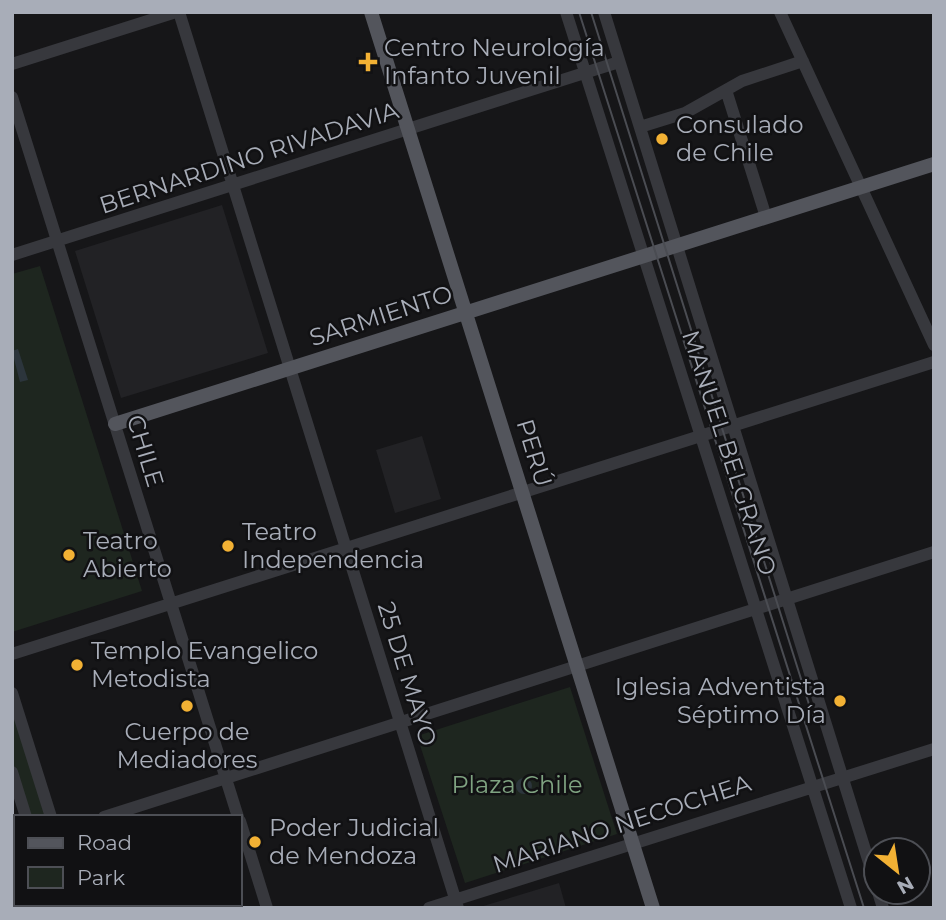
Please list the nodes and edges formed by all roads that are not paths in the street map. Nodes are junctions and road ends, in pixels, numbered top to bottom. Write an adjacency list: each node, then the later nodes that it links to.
1 (177, 12): 8 (street); 15 (street, 25 DE MAYO)
2 (371, 12): 13 (main road, PERÚ)
3 (566, 12): 9 (street, MANUEL BELGRANO)
4 (604, 12): 7 (street, MANUEL BELGRANO)
5 (780, 12): 6 (street)
6 (803, 61): 10 (street); 16 (street)
7 (620, 62): 9 (street, BERNARDINO RIVADAVIA); 12 (street, MANUEL BELGRANO)
8 (12, 64)
9 (586, 73): 13 (street, BERNARDINO RIVADAVIA); 21 (street, MANUEL BELGRANO)
10 (726, 90): 12 (street); 17 (street)
11 (12, 97): 18 (street, CHILE)
12 (640, 127): 19 (street, MANUEL BELGRANO)
13 (408, 129): 15 (street, BERNARDINO RIVADAVIA); 22 (main road, PERÚ)
14 (934, 164): 16 (main road, SARMIENTO)
15 (233, 185): 18 (street, BERNARDINO RIVADAVIA); 25 (street, 25 DE MAYO)
16 (862, 186): 17 (main road, SARMIENTO); 23 (street)
17 (766, 217): 19 (main road, SARMIENTO)
18 (57, 241): 20 (street, BERNARDINO RIVADAVIA); 26 (street, CHILE)
19 (676, 245): 21 (main road, SARMIENTO); 27 (street, MANUEL BELGRANO)
20 (12, 255)
21 (645, 256): 22 (main road, SARMIENTO); 28 (street, MANUEL BELGRANO)
22 (466, 313): 25 (main road, SARMIENTO); 29 (main road, PERÚ)
23 (934, 345)
24 (934, 362): 27 (street)
25 (290, 369): 26 (main road, SARMIENTO); 30 (street, 25 DE MAYO)
26 (115, 424): 33 (street, CHILE)
27 (733, 426): 28 (street); 32 (street, MANUEL BELGRANO)
28 (702, 436): 29 (street); 34 (street, MANUEL BELGRANO)
29 (522, 493): 30 (street); 36 (main road, PERÚ)
30 (346, 549): 33 (street); 38 (street, 25 DE MAYO)
31 (934, 552): 32 (street)
32 (788, 600): 34 (street); 41 (street, MANUEL BELGRANO)
33 (172, 604): 35 (street); 42 (street, CHILE)
34 (757, 610): 36 (street); 43 (street, MANUEL BELGRANO)
35 (12, 654)
36 (578, 667): 38 (street); 50 (main road, PERÚ)
37 (12, 694): 45 (street)
38 (400, 723): 42 (street); 51 (street, 25 DE MAYO)
39 (934, 749): 41 (street, MARIANO NECOCHEA)
40 (12, 772): 44 (street)
41 (843, 776): 43 (street, MARIANO NECOCHEA); 49 (street, MANUEL BELGRANO)
42 (226, 778): 46 (street); 47 (street, CHILE)
43 (813, 786): 50 (street, MARIANO NECOCHEA); 55 (street, MANUEL BELGRANO)
44 (25, 815)
45 (50, 815)
46 (110, 815)
47 (238, 815)
48 (242, 829): 52 (street, CHILE)
49 (862, 839)
50 (633, 843): 51 (street, MARIANO NECOCHEA); 54 (main road, PERÚ)
51 (457, 904): 53 (street, MARIANO NECOCHEA)
52 (267, 908)
53 (429, 908)
54 (653, 908)
55 (851, 908)

